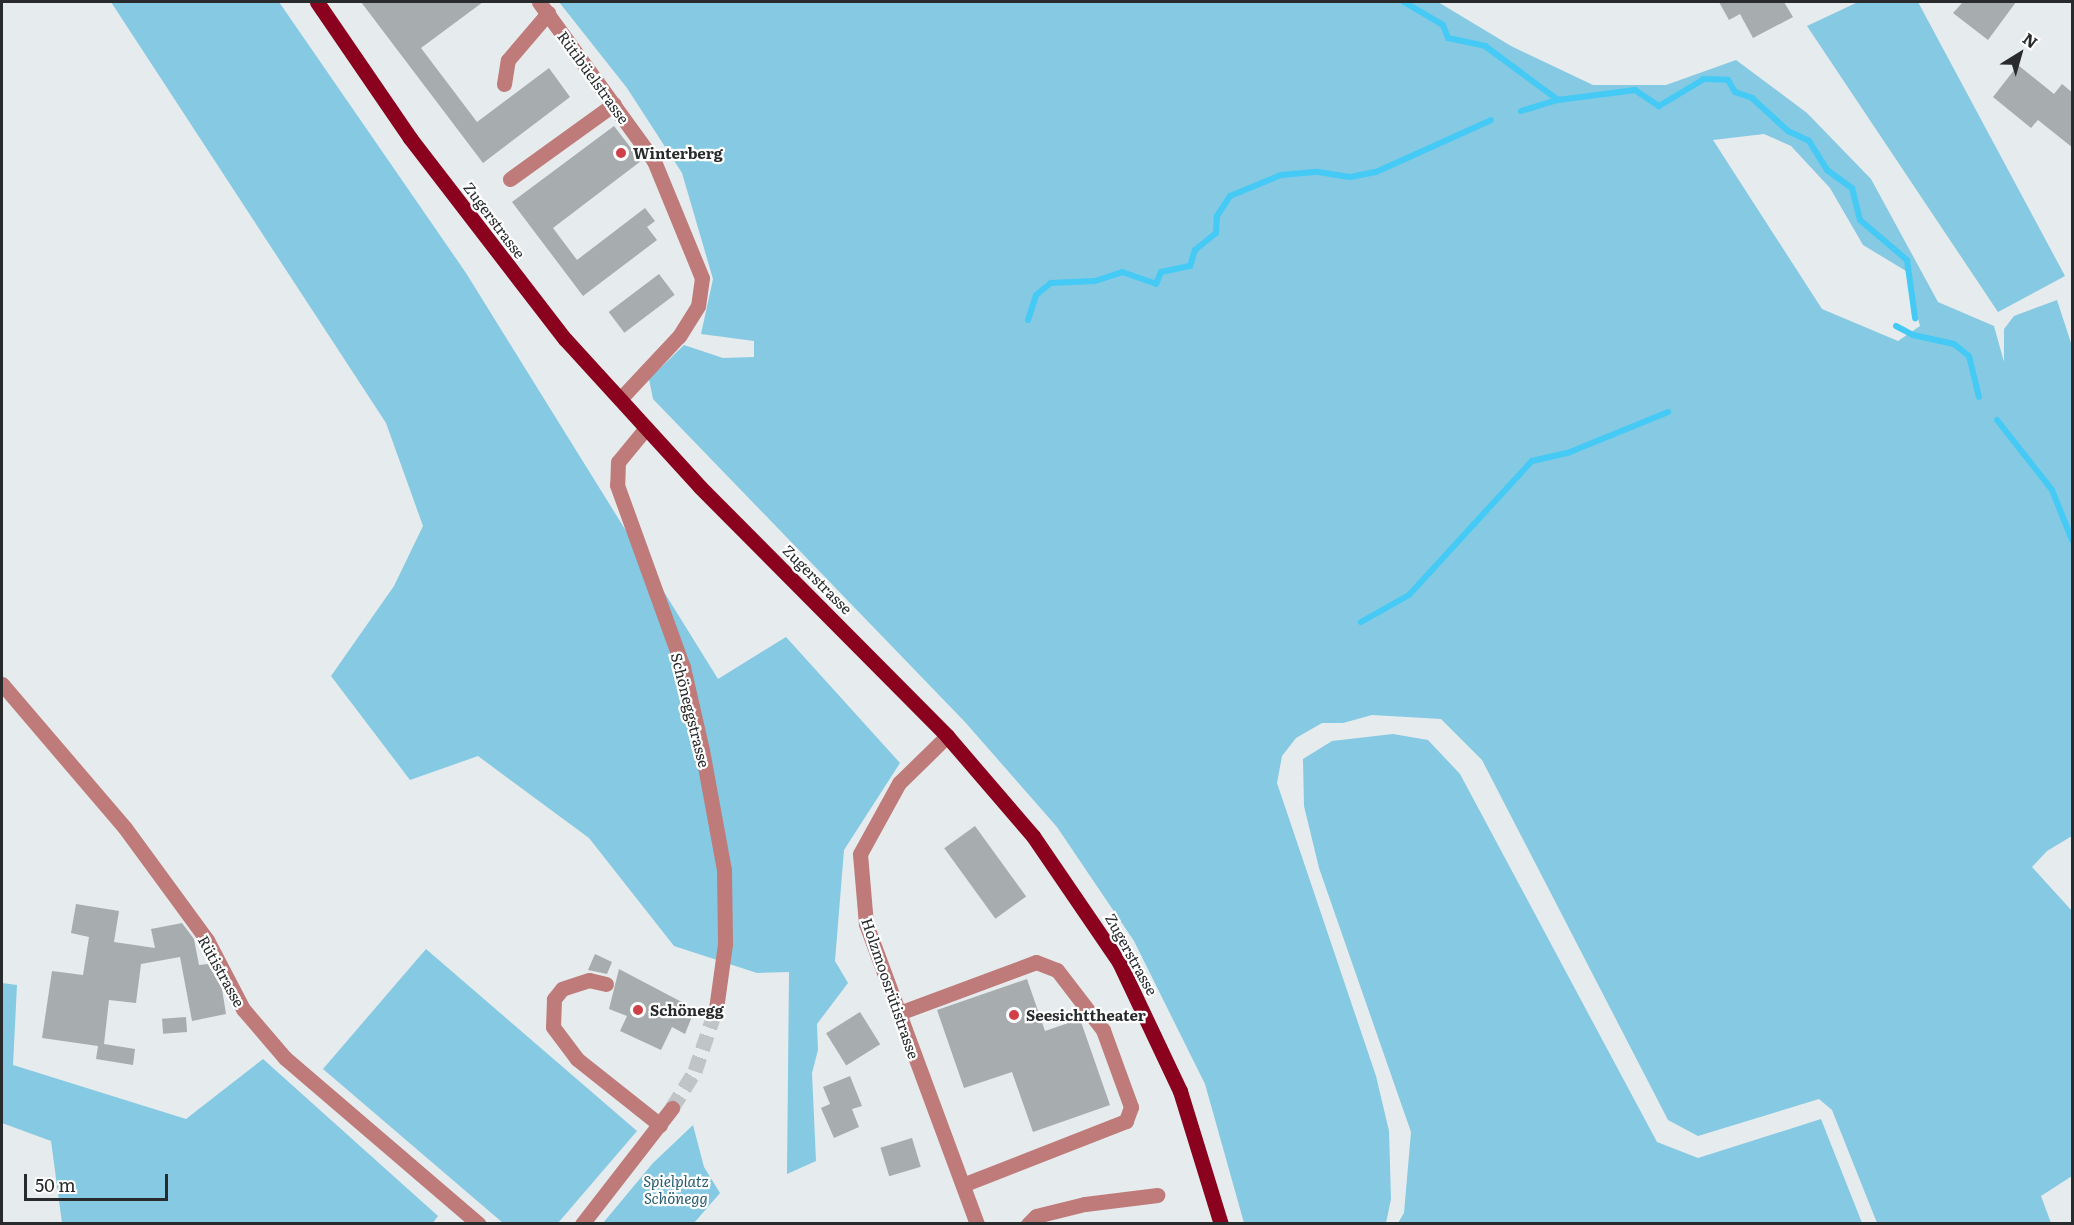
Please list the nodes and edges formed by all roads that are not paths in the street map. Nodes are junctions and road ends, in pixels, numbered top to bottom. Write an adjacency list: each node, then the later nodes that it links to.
1 (317, 2): 6 (main road, Zugerstrasse)
2 (544, 7): 3 (street); 4 (street, Rütibüelstrasse)
3 (504, 84)
4 (614, 104): 5 (street); 6 (street, Rütibüelstrasse)
5 (510, 179)
6 (620, 399): 7 (main road, Zugerstrasse)
7 (646, 428): 9 (main road, Zugerstrasse); 11 (street, Schöneggstrasse)
8 (2, 684): 17 (street, Rütistrasse)
9 (947, 736): 12 (street, Holzmoosrütistrasse); 21 (main road, Zugerstrasse)
10 (606, 984): 14 (street)
11 (716, 1010)
12 (899, 1013): 15 (street, Holzmoosrütistrasse); 15 (street)
13 (672, 1108): 14 (street)
14 (660, 1125): 18 (street)
15 (963, 1185): 19 (street, Holzmoosrütistrasse)
16 (1157, 1195): 20 (street)
17 (479, 1224)
18 (582, 1224)
19 (976, 1224)
20 (1028, 1224)
21 (1221, 1224)

